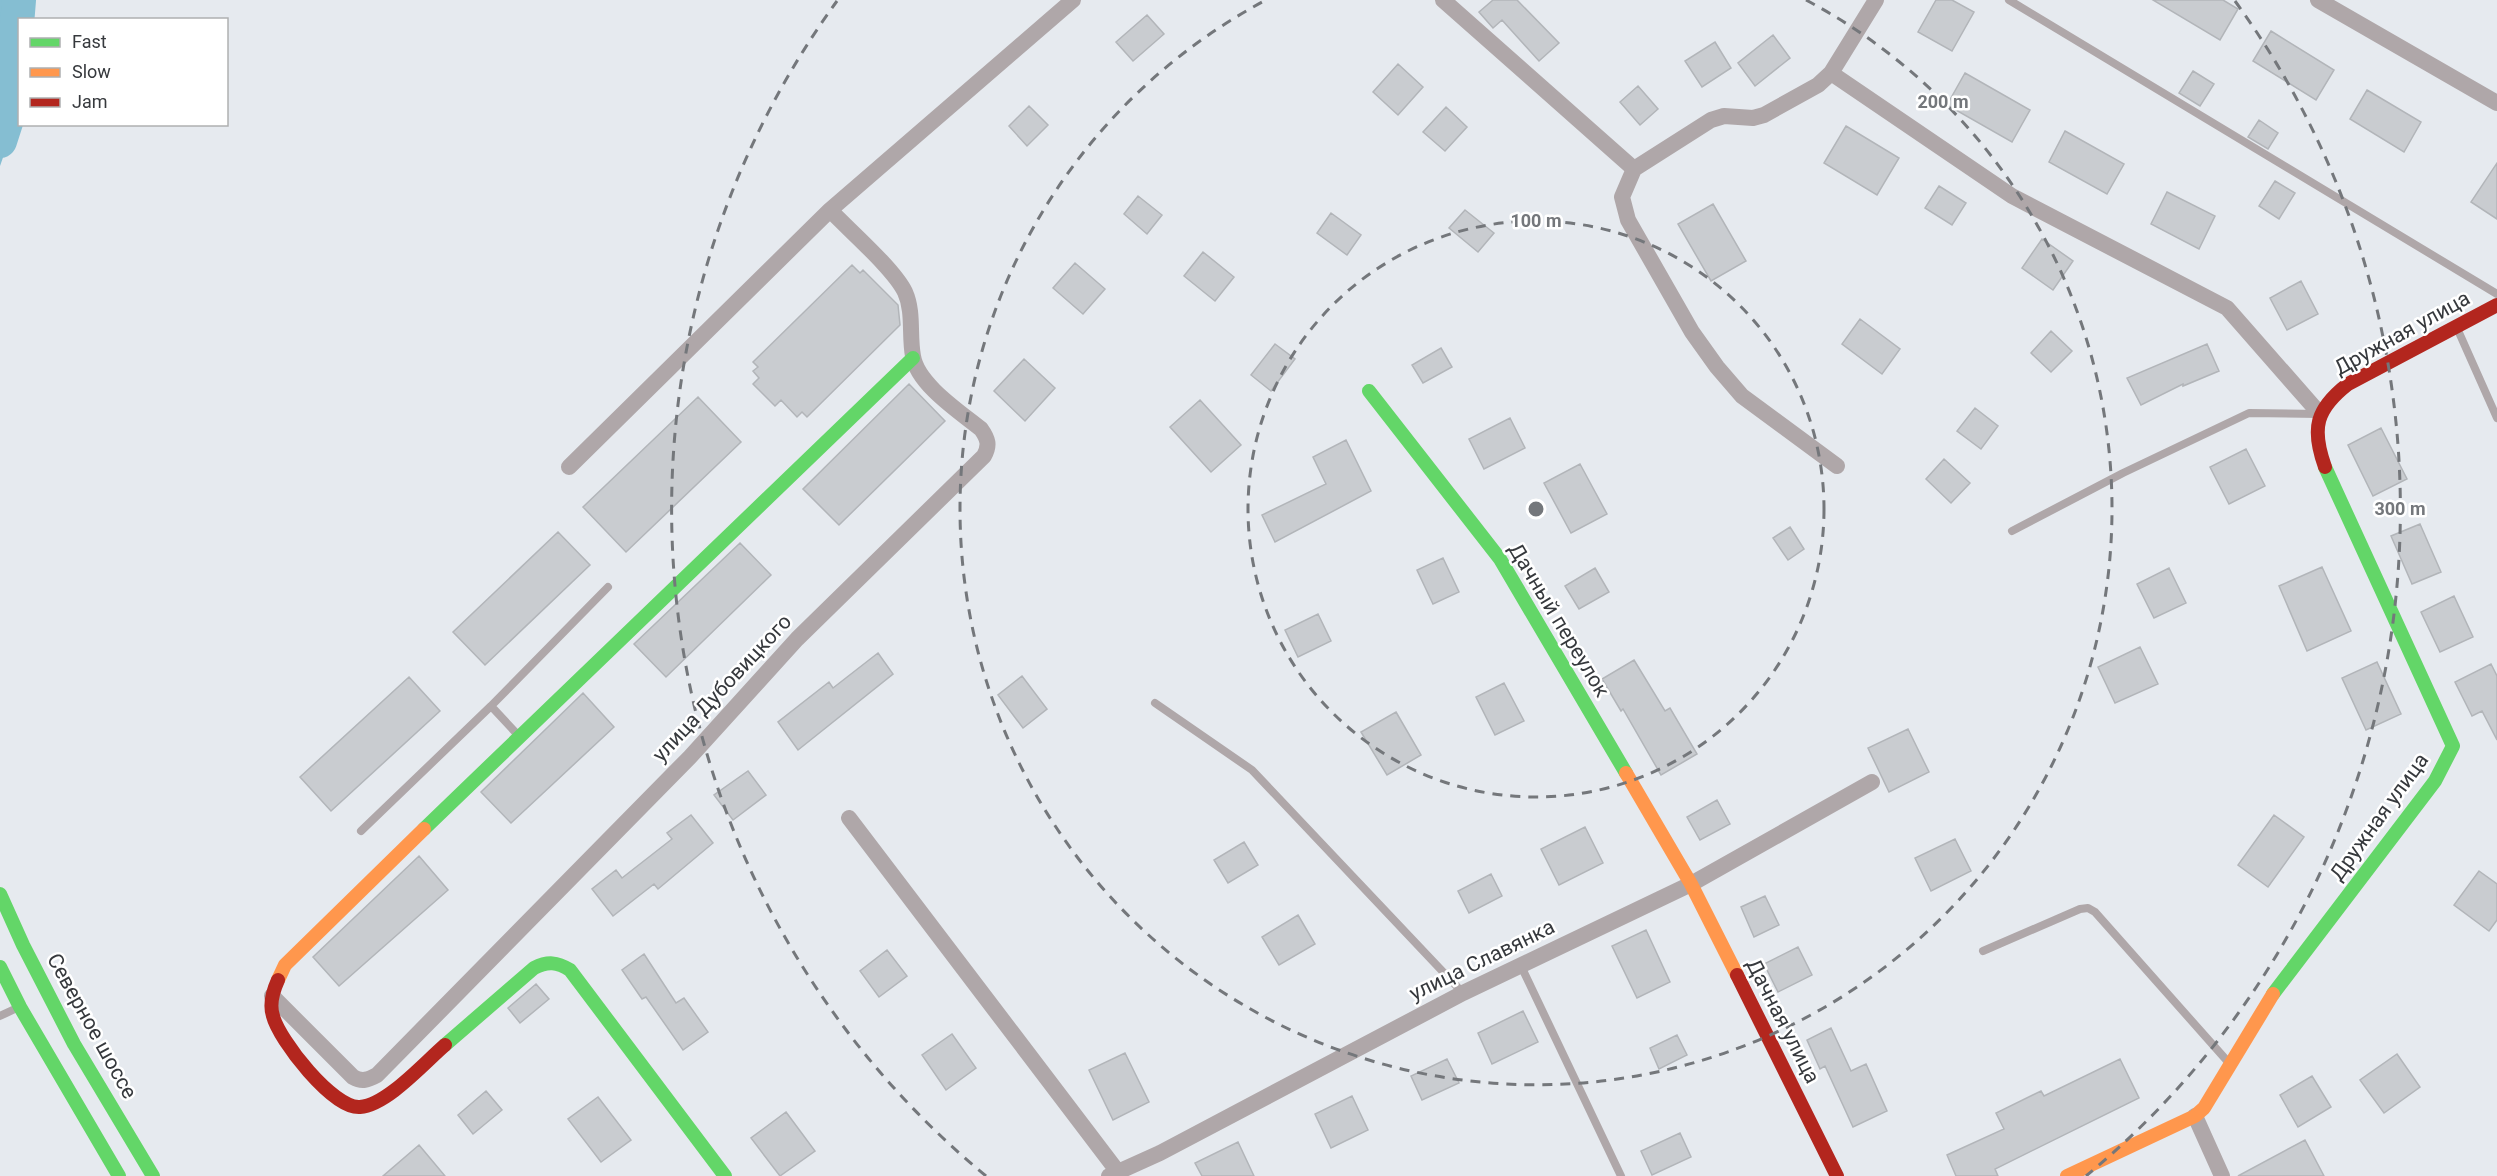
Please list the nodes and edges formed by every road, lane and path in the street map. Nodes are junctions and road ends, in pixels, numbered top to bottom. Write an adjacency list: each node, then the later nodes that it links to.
1 (1073, 0): 9 (street)
2 (1443, 0): 8 (street)
3 (1876, 0): 6 (street)
4 (2009, 0): 10 (lane)
5 (2318, 0): 7 (street)
6 (1831, 73): 8 (street); 15 (street)
7 (2497, 103)
8 (1634, 169): 17 (street)
9 (830, 210): 13 (street, улица Дубовицкого); 18 (street)
10 (2497, 294)
11 (2497, 305): 12 (street, Дружная улица)
12 (2456, 326): 15 (street, Дружная улица); 16 (lane)
13 (913, 358): 23 (street); 33 (street, улица Дубовицкого)
14 (1369, 391): 27 (street, Дачный переулок)
15 (2320, 414): 19 (lane); 36 (street, Дружная улица)
16 (2497, 418)
17 (1837, 466)
18 (569, 467)
19 (2012, 531)
20 (608, 587): 22 (lane)
21 (1155, 703): 32 (lane)
22 (491, 706): 23 (lane); 26 (lane)
23 (519, 736): 33 (street)
24 (1872, 782): 27 (street, улица Славянка)
25 (849, 818): 38 (street)
26 (361, 831)
27 (1690, 884): 30 (street, улица Славянка); 43 (street, Дачная улица)
28 (0, 894): 40 (street, Северное шоссе)
29 (1983, 951): 36 (lane)
30 (1521, 966): 32 (street, улица Славянка); 42 (lane)
31 (0, 967): 34 (street)
32 (1463, 993): 38 (street, улица Славянка)
33 (272, 996): 41 (street)
34 (20, 1007): 35 (lane); 39 (street)
35 (0, 1016)
36 (2231, 1065): 37 (street, Дружная улица)
37 (2195, 1116): 44 (street, Дружная улица); 45 (street)
38 (1114, 1174)
39 (119, 1176)
40 (153, 1176)
41 (725, 1176)
42 (1621, 1176)
43 (1837, 1176)
44 (2067, 1176)
45 (2222, 1176)

